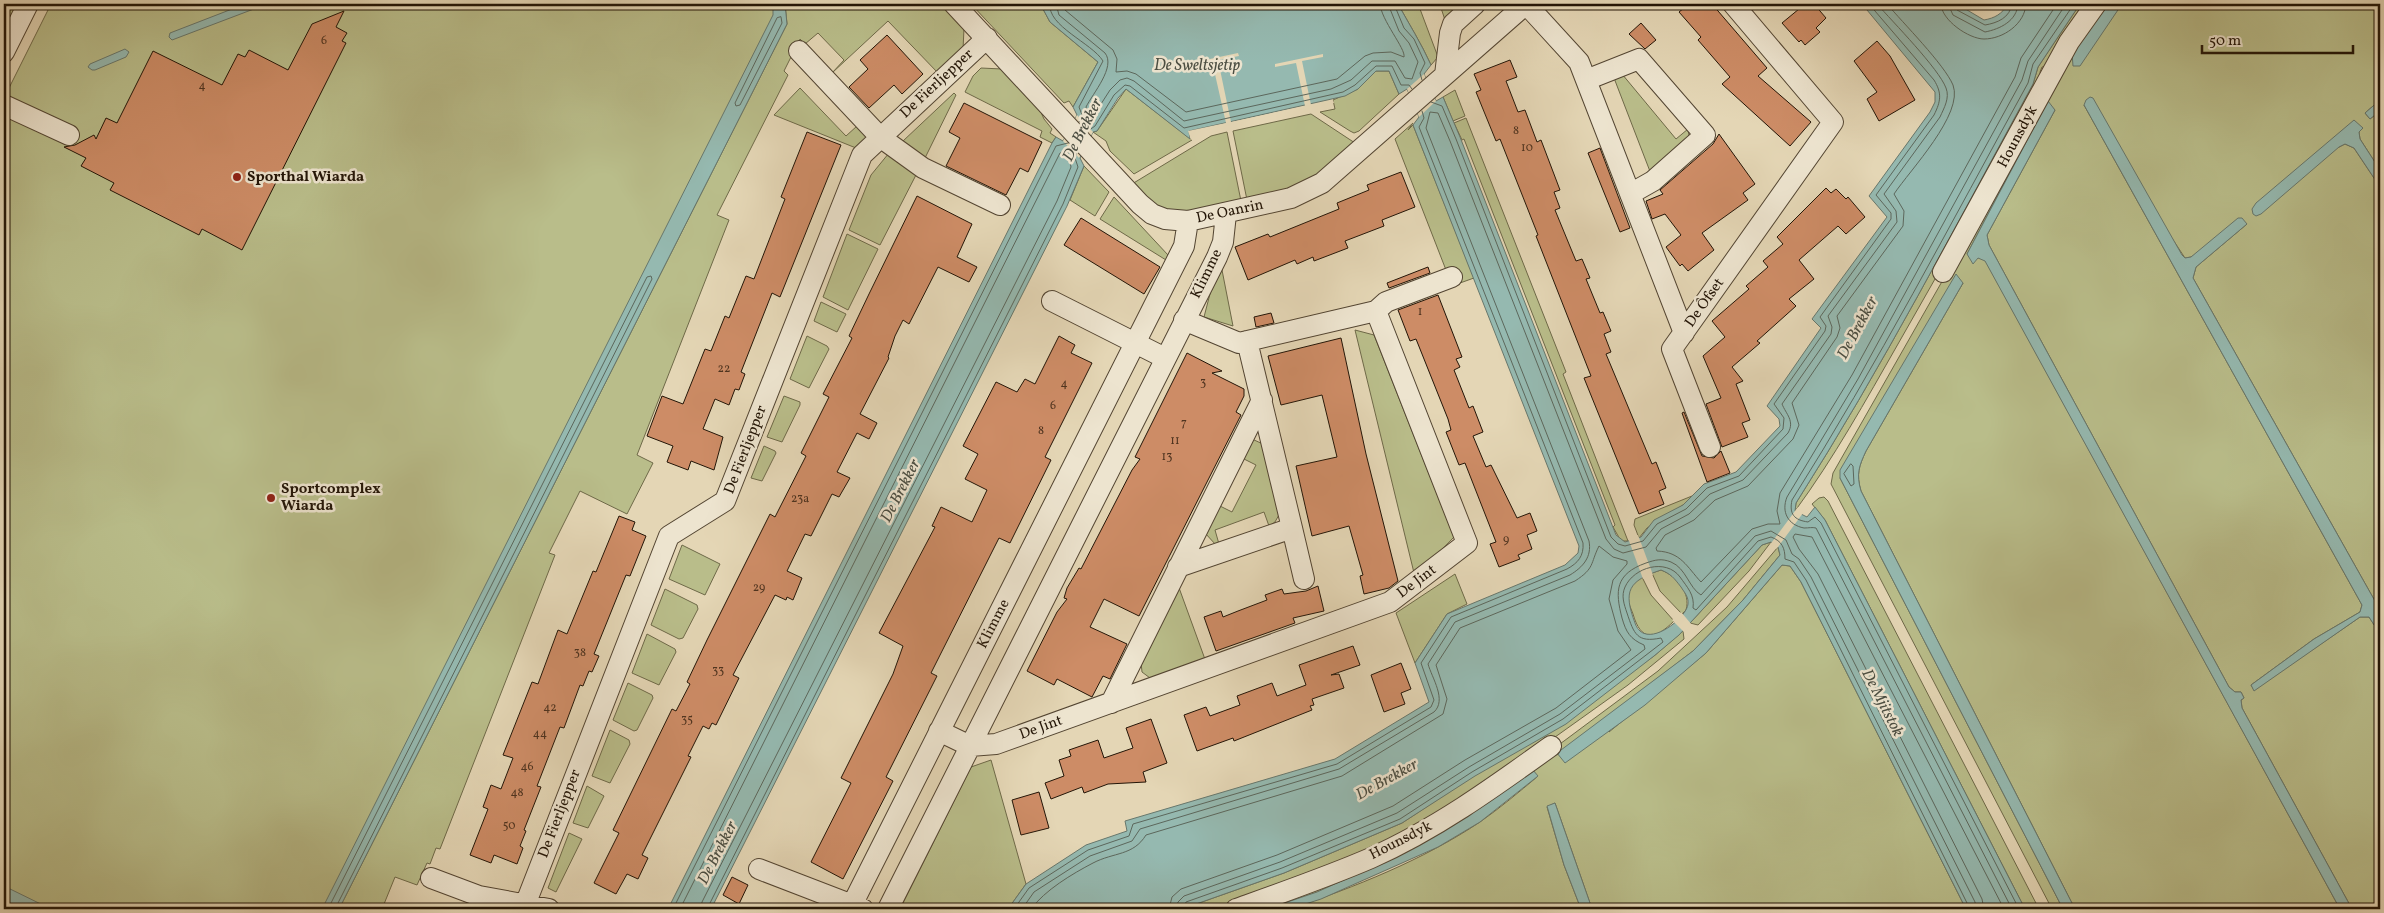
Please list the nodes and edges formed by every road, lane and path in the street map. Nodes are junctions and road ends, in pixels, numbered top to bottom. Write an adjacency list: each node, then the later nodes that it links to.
1 (28, 4): 9 (street)
2 (954, 4): 7 (street, De Oanrin)
3 (1475, 4): 10 (street)
4 (1526, 4): 10 (street, De Oanrin); 11 (street, De Ôfset)
5 (1733, 4): 24 (street, De Ôfset)
6 (2096, 4): 19 (street, Hounsdyk)
7 (987, 38): 14 (street, De Fierljepper); 18 (street, De Oanrin)
8 (799, 51): 14 (street)
9 (4, 52)
10 (1442, 77): 17 (street, De Oanrin)
11 (1586, 80): 15 (street, De Ôfset); 15 (street)
12 (4, 105): 13 (street)
13 (69, 135)
14 (880, 137): 16 (street); 39 (street, De Fierljepper)
15 (1630, 194): 24 (street, De Ôfset)
16 (1000, 205)
17 (1226, 214): 18 (street, De Oanrin); 23 (street, Klimme)
18 (1188, 221): 26 (street, Klimme)
19 (1944, 272)
20 (1452, 278): 22 (street)
21 (1052, 301): 26 (street)
22 (1376, 311): 25 (street); 33 (street, De Jint)
23 (1184, 320): 25 (street); 27 (street, Klimme)
24 (1684, 333): 29 (street)
25 (1247, 341): 28 (street)
26 (1135, 343): 27 (street); 34 (street, Klimme)
27 (1165, 358): 35 (street, Klimme)
28 (1262, 400): 30 (street); 31 (street)
29 (1710, 448)
30 (1292, 528): 31 (street); 32 (street)
31 (1178, 567): 33 (street)
32 (1304, 579)
33 (1111, 702): 35 (street, De Jint)
34 (939, 731): 35 (street); 40 (street, Klimme)
35 (970, 746): 42 (street, Klimme)
36 (1551, 746): 43 (street, Hounsdyk)
37 (758, 869): 40 (street, Klimme)
38 (431, 878): 39 (street)
39 (525, 905): 41 (street)
40 (859, 907)
41 (549, 909)
42 (888, 909)
43 (1236, 909)

